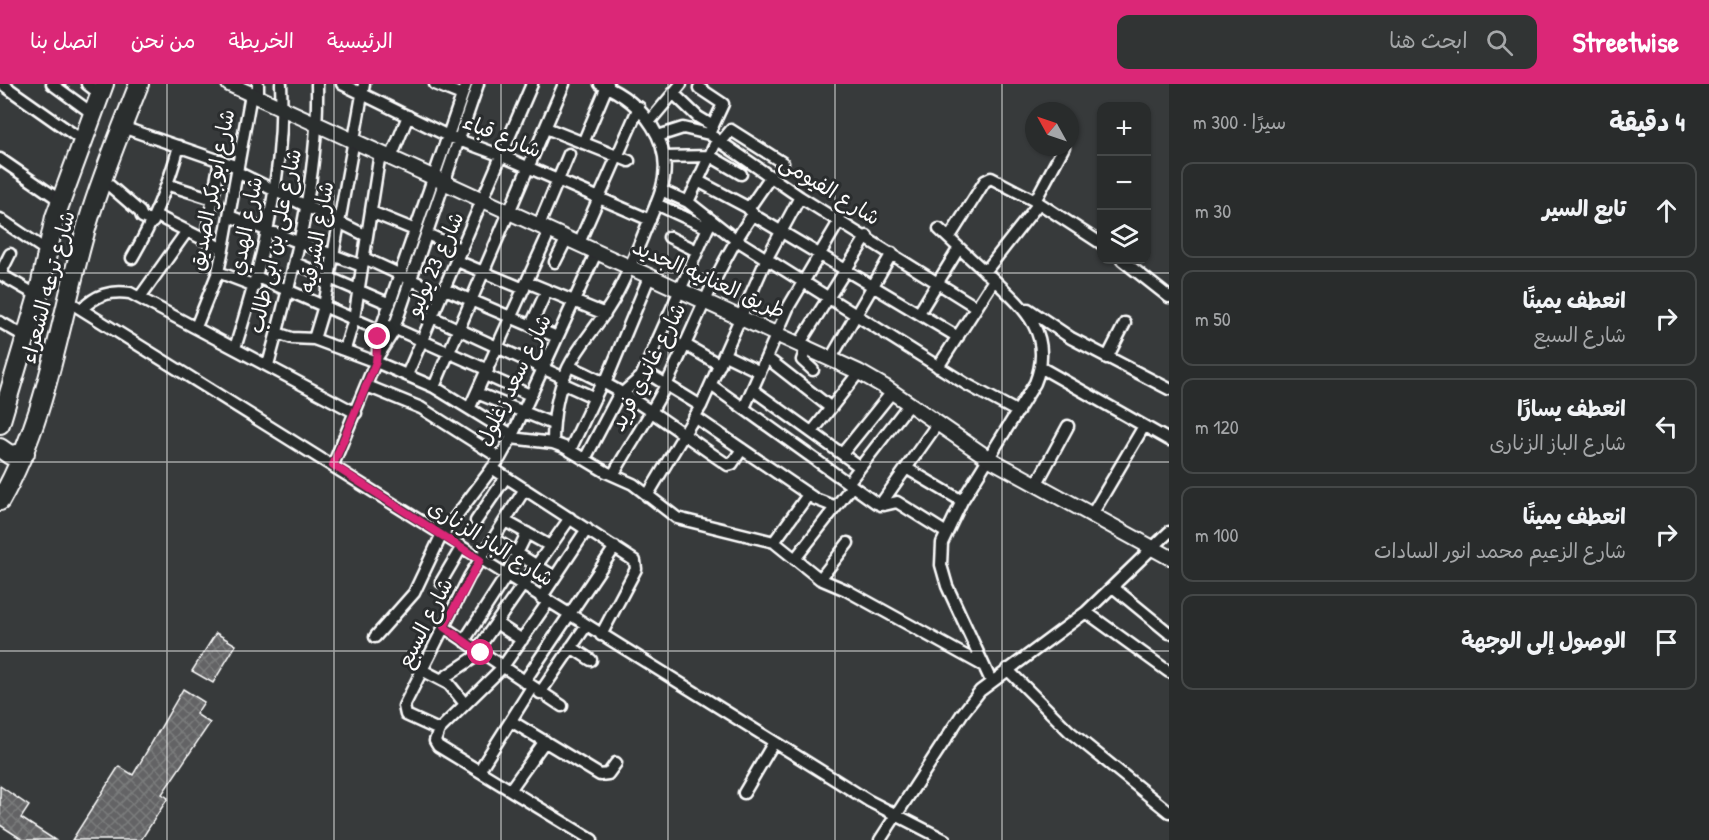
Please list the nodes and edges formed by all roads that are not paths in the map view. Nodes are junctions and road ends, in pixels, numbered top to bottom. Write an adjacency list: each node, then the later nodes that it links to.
1 (2, 84): 32 (street)
2 (52, 84): 22 (street)
3 (138, 84): 26 (highway, شارع ترعه الشعراء)
4 (229, 84): 18 (street, طريق العنانيه الجديد)
5 (281, 84): 21 (street, شارع الهدي)
6 (317, 84): 25 (street, شارع على بن ابى طالب)
7 (342, 84): 16 (street, شارع قباء)
8 (435, 84): 17 (street)
9 (478, 84): 31 (street)
10 (532, 84): 39 (street, شارع 23 يوليو)
11 (564, 84): 27 (street)
12 (681, 84): 19 (street)
13 (605, 85): 20 (street); 34 (street)
14 (97, 87): 22 (highway, شارع ترعه الشعراء)
15 (699, 88): 28 (street)
16 (363, 89): 23 (street, شارع قباء); 33 (street, شارع الشرقيه)
17 (464, 89): 29 (street)
18 (256, 92): 21 (street, طريق العنانيه الجديد); 50 (street, شارع ابو بكر الصديق)
19 (673, 93): 24 (street); 28 (street)
20 (639, 107): 24 (street); 42 (street)
21 (282, 109): 25 (street, طريق العنانيه الجديد); 58 (street, شارع الهدي)
22 (93, 114): 32 (highway, شارع ترعه الشعراء)
23 (408, 116): 29 (street, شارع قباء); 38 (street)
24 (650, 121): 30 (street)
25 (318, 125): 33 (street, طريق العنانيه الجديد); 68 (street, شارع على بن ابى طالب)
26 (122, 127): 35 (street); 53 (highway, شارع ترعه الشعراء)
27 (546, 128): 34 (street); 49 (street)
28 (715, 135): 30 (street, شارع الفيومى); 36 (street); 40 (street); 48 (street, شارع الفيومى)
29 (448, 136): 31 (street, شارع قباء); 54 (street)
30 (658, 136): 43 (street)
31 (459, 140): 39 (street, شارع قباء); 54 (street)
32 (83, 141): 63 (highway, شارع ترعه الشعراء)
33 (354, 141): 38 (street, طريق العنانيه الجديد); 77 (street, شارع الشرقيه)
34 (583, 142): 42 (street)
35 (179, 146): 45 (street); 57 (street)
36 (763, 150): 47 (street); 48 (street)
37 (570, 154): 55 (street)
38 (386, 156): 54 (street, طريق العنانيه الجديد); 70 (street)
39 (502, 156): 49 (street, شارع قباء); 64 (street, شارع 23 يوليو)
40 (710, 156): 43 (street); 51 (street); 56 (street)
41 (1060, 156): 66 (street)
42 (618, 157): 46 (street); 61 (street)
43 (663, 157): 59 (street)
44 (0, 159): 63 (street)
45 (220, 160): 50 (street); 62 (street)
46 (629, 161)
47 (783, 163)
48 (753, 164): 52 (street, شارع الفيومى)
49 (529, 168): 55 (street, شارع قباء); 71 (street)
50 (237, 169): 58 (street); 72 (street, شارع ابو بكر الصديق)
51 (741, 174)
52 (771, 176): 60 (street, شارع الفيومى); 69 (street, شارع غاندي فريد)
53 (102, 179): 74 (street); 139 (highway, شارع ترعه الشعراء)
54 (439, 180): 64 (street, طريق العنانيه الجديد); 82 (street); 85 (street)
55 (558, 180): 61 (street, شارع قباء); 79 (street)
56 (698, 181): 65 (street); 69 (street)
57 (169, 185): 62 (street); 74 (street)
58 (274, 189): 68 (street); 81 (street, شارع الهدي)
59 (661, 190): 65 (street); 67 (street)
60 (800, 197): 76 (street, شارع الفيومى); 84 (street)
61 (599, 198): 75 (street, شارع قباء); 92 (street)
62 (213, 199): 91 (street)
63 (61, 201): 97 (highway, شارع ترعه الشعراء)
64 (484, 201): 71 (street, طريق العنانيه الجديد); 104 (street, شارع 23 يوليو)
65 (688, 202): 78 (street)
66 (1037, 202): 89 (street); 93 (street); 118 (street)
67 (656, 204): 75 (street); 78 (street)
68 (306, 205): 77 (street); 94 (street, شارع على بن ابى طالب)
69 (751, 211): 84 (street); 90 (street, شارع غاندي فريد)
70 (371, 212): 82 (street); 86 (street)
71 (509, 212): 79 (street, طريق العنانيه الجديد); 114 (street)
72 (229, 216): 81 (street); 96 (street, شارع ابو بكر الصديق)
73 (0, 219): 97 (street)
74 (155, 219): 83 (street); 105 (street)
75 (650, 220): 111 (street)
76 (840, 220): 87 (street, شارع الفيومى); 100 (street)
77 (340, 221): 86 (street); 103 (street, شارع الشرقيه)
78 (710, 225): 90 (street); 98 (street)
79 (544, 228): 92 (street, طريق العنانيه الجديد); 123 (street)
80 (939, 229): 89 (street)
81 (267, 230): 94 (street); 121 (street, شارع الهدي)
82 (415, 230): 115 (street)
83 (186, 231): 91 (street); 131 (street)
84 (782, 231): 100 (street); 106 (street)
85 (427, 234): 104 (street); 119 (street)
86 (367, 236): 107 (street)
87 (867, 236): 101 (street, شارع الفيومى); 112 (street)
88 (669, 237): 98 (street)
89 (949, 238): 95 (street)
90 (735, 239): 106 (street); 135 (street, شارع غاندي فريد)
91 (205, 240): 96 (street)
92 (573, 241): 99 (street, طريق العنانيه الجديد); 108 (street)
93 (1097, 241)
94 (299, 242): 103 (street); 109 (street, شارع على بن ابى طالب)
95 (959, 248): 118 (street); 122 (street)
96 (223, 249): 113 (street, شارع ابو بكر الصديق)
97 (47, 251): 130 (highway, شارع ترعه الشعراء)
98 (697, 251): 125 (street)
99 (597, 252): 111 (street, طريق العنانيه الجديد); 136 (street, شارع سعد زغلول)
100 (820, 252): 112 (street); 120 (street)
101 (892, 253): 122 (street, شارع الفيومى); 124 (street)
102 (10, 254): 130 (street)
103 (333, 255): 107 (street); 117 (street, شارع الشرقيه)
104 (460, 255): 114 (street); 129 (street, شارع 23 يوليو)
105 (132, 258)
106 (767, 258): 120 (street); 145 (street)
107 (363, 262): 115 (street); 126 (street)
108 (555, 262)
109 (295, 263): 117 (street); 128 (street, شارع على بن ابى طالب)
110 (1127, 264): 133 (street)
111 (630, 266): 116 (street, طريق العنانيه الجديد); 143 (street)
112 (847, 268): 124 (street); 132 (street)
113 (218, 272): 121 (street); 152 (street, شارع ابو بكر الصديق)
114 (484, 272): 123 (street); 134 (street)
115 (400, 275): 119 (street); 138 (street)
116 (650, 275): 125 (street, طريق العنانيه الجديد); 186 (street)
117 (330, 276): 126 (street); 140 (street, شارع الشرقيه)
118 (989, 276): 137 (street); 141 (street)
119 (411, 280): 129 (street); 154 (street)
120 (802, 280): 132 (street); 157 (street)
121 (256, 281): 128 (street); 166 (street, شارع الهدي)
122 (938, 283): 141 (street, شارع الفيومى); 142 (street)
123 (526, 285): 127 (street); 147 (street)
124 (874, 285): 142 (street); 144 (street)
125 (680, 289): 135 (street, طريق العنانيه الجديد); 180 (street)
126 (358, 290): 138 (street); 148 (street)
127 (547, 290): 136 (street); 151 (street)
128 (289, 291): 140 (street); 156 (street, شارع على بن ابى طالب)
129 (444, 292): 134 (street); 146 (street, شارع 23 يوليو)
130 (38, 296): 158 (highway, شارع ترعه الشعراء)
131 (140, 297): 139 (street); 152 (street)
132 (829, 297): 144 (street); 164 (street)
133 (1169, 297)
134 (471, 300): 147 (street); 155 (street)
135 (704, 300): 145 (street, طريق العنانيه الجديد); 163 (street, شارع غاندي فريد)
136 (574, 301): 143 (street); 159 (street, شارع سعد زغلول)
137 (1018, 302): 171 (street); 178 (street)
138 (390, 304): 153 (street)
139 (75, 305): 222 (highway, شارع ترعه الشعراء); 227 (street, شارع الباز الزنارى)
140 (324, 306): 148 (street); 161 (street, شارع الشرقيه)
141 (976, 308): 160 (street)
142 (920, 313): 160 (street)
143 (605, 314): 175 (street)
144 (856, 315): 170 (street); 176 (street)
145 (741, 316): 157 (street, طريق العنانيه الجديد); 173 (street)
146 (432, 317): 155 (street); 162 (street, شارع 23 يوليو)
147 (511, 317): 151 (street); 165 (street)
148 (354, 319): 153 (street); 167 (street)
149 (0, 322): 158 (street)
150 (1125, 323): 171 (street)
151 (531, 325): 159 (street)
152 (196, 327): 166 (street)
153 (382, 327): 154 (street); 172 (street)
154 (394, 328): 162 (street); 172 (street)
155 (459, 329): 165 (street); 168 (street)
156 (277, 333): 161 (street); 174 (street, شارع على بن ابى طالب)
157 (777, 333): 164 (street, طريق العنانيه الجديد); 169 (street)
158 (26, 337): 187 (highway, شارع ترعه الشعراء)
159 (557, 337): 177 (street, شارع سعد زغلول)
160 (958, 337): 176 (street)
161 (314, 339): 167 (street)
162 (422, 341): 168 (street); 184 (street, شارع 23 يوليو)
163 (684, 344): 173 (street); 188 (street, شارع غاندي فريد)
164 (803, 345): 170 (street, طريق العنانيه الجديد); 179 (street)
165 (498, 347): 177 (street); 183 (street)
166 (236, 348): 174 (street)
167 (345, 349): 172 (street)
168 (449, 353): 183 (street); 191 (street)
169 (767, 358): 181 (street); 203 (street)
170 (831, 358): 182 (street, طريق العنانيه الجديد)
171 (1107, 358): 192 (street)
172 (377, 359): 184 (street); 190 (street)
173 (723, 360): 181 (street); 189 (street)
174 (268, 365): 206 (street)
175 (569, 366): 185 (street); 186 (street)
176 (938, 367): 205 (street)
177 (543, 368): 185 (street); 197 (street, شارع سعد زغلول)
178 (1040, 368): 205 (street); 213 (street)
179 (813, 370)
180 (644, 371): 188 (street); 194 (street)
181 (760, 372): 193 (street)
182 (859, 372): 195 (street, طريق العنانيه الجديد); 203 (street)
183 (486, 373): 196 (street); 197 (street)
184 (406, 375): 191 (street)
185 (563, 380): 198 (street); 211 (street)
186 (605, 381): 194 (street); 198 (street)
187 (6, 384): 210 (highway, شارع ترعه الشعراء)
188 (666, 384): 200 (street); 204 (street, شارع غاندي فريد)
189 (711, 385): 200 (street); 202 (street)
190 (367, 386): 206 (street); 224 (street)
191 (434, 387): 201 (street)
192 (1169, 389)
193 (753, 390): 202 (street); 214 (street)
194 (623, 392): 204 (street); 226 (street)
195 (892, 392): 199 (street, طريق العنانيه الجديد); 223 (street)
196 (477, 393): 201 (street); 207 (street)
197 (530, 395): 207 (street, شارع سعد زغلول)
198 (595, 398): 221 (street)
199 (910, 403): 209 (street, طريق العنانيه الجديد); 228 (street)
200 (701, 406): 208 (street)
201 (470, 407): 215 (street)
202 (744, 408): 233 (street)
203 (831, 408): 214 (street)
204 (650, 412): 216 (street); 231 (street, شارع غاندي فريد)
205 (1018, 412): 225 (street)
206 (356, 413): 227 (street)
207 (522, 413): 211 (street); 215 (street, شارع سعد زغلول)
208 (695, 417): 216 (street); 220 (street)
209 (938, 423): 225 (street, طريق العنانيه الجديد); 230 (street)
210 (0, 424)
211 (553, 424): 218 (street)
212 (1068, 426): 234 (street)
213 (1144, 426): 217 (street); 242 (street)
214 (812, 432): 223 (street)
215 (512, 436): 218 (street); 224 (street, شارع سعد زغلول)
216 (685, 436): 220 (street); 237 (street)
217 (1169, 440)
218 (553, 443): 221 (street)
219 (0, 448): 222 (highway)
220 (742, 449): 236 (street)
221 (570, 450): 226 (street)
222 (25, 453): 238 (highway, شارع ترعه الشعراء)
223 (842, 454): 228 (street)
224 (500, 458): 229 (street, شارع سعد زغلول)
225 (988, 458): 234 (street, طريق العنانيه الجديد); 239 (street)
226 (585, 459): 231 (street)
227 (333, 465): 250 (street, شارع الباز الزنارى)
228 (860, 467): 233 (street)
229 (492, 468): 232 (street); 250 (street, شارع سعد زغلول)
230 (906, 468): 239 (street); 240 (street)
231 (612, 475): 237 (street)
232 (506, 477): 235 (street); 244 (street)
233 (850, 484): 240 (street); 241 (street)
234 (1036, 485): 242 (street, طريق العنانيه الجديد)
235 (525, 489): 243 (street); 245 (street, شارع السبع)
236 (808, 495): 241 (street); 252 (street)
237 (647, 496): 252 (street)
238 (0, 501)
239 (962, 501): 247 (street)
240 (880, 505): 247 (street)
241 (836, 507): 260 (street)
242 (1091, 516): 257 (street, طريق العنانيه الجديد)
243 (570, 518): 246 (street); 254 (street)
244 (476, 521)
245 (505, 521): 249 (street); 251 (street, شارع السبع)
246 (587, 529): 255 (street); 264 (street)
247 (945, 532): 283 (street)
248 (1169, 532): 257 (street)
249 (526, 533): 254 (street); 258 (street)
250 (441, 536): 256 (street, شارع الباز الزنارى); 277 (street, شارع سعد زغلول)
251 (494, 539): 258 (street); 261 (street, شارع السبع)
252 (774, 542): 260 (street)
253 (848, 543): 265 (street)
254 (550, 546): 262 (street)
255 (615, 547): 271 (street); 276 (street)
256 (461, 548): 261 (street, شارع الباز الزنارى); 266 (street)
257 (1152, 548): 259 (street, طريق العنانيه الجديد); 268 (street)
258 (517, 553): 262 (street); 263 (street)
259 (1169, 557)
260 (795, 559): 265 (street)
261 (480, 560): 263 (street, شارع الباز الزنارى); 274 (street, شارع السبع)
262 (537, 565): 264 (street); 267 (street)
263 (506, 576): 267 (street, شارع الباز الزنارى); 279 (street)
264 (555, 577): 269 (street)
265 (820, 579): 283 (street)
266 (441, 582)
267 (522, 586): 269 (street, شارع الباز الزنارى); 272 (street)
268 (1114, 588): 270 (street); 275 (street)
269 (545, 600): 271 (street, شارع الباز الزنارى); 278 (street)
270 (1086, 612): 285 (street); 287 (street)
271 (569, 615): 273 (street, شارع الباز الزنارى); 290 (street)
272 (496, 623): 278 (street); 281 (street)
273 (586, 626): 276 (street, شارع الباز الزنارى); 280 (street)
274 (444, 627): 279 (street); 286 (street, شارع السبع)
275 (1169, 633)
276 (602, 635): 296 (street, شارع الباز الزنارى)
277 (375, 637)
278 (522, 640): 284 (street)
279 (465, 641): 281 (street)
280 (571, 647): 282 (street); 290 (street)
281 (479, 652): 284 (street); 288 (street)
282 (591, 660)
283 (984, 666): 289 (street)
284 (502, 668): 290 (street); 291 (street)
285 (1006, 669): 289 (street); 301 (street)
286 (423, 670): 288 (street); 294 (street, شارع السبع)
287 (1169, 672)
288 (442, 679): 291 (street)
289 (991, 681): 302 (street)
290 (532, 687): 292 (street); 293 (street)
291 (465, 704): 294 (street)
292 (562, 706)
293 (511, 721): 295 (street); 298 (street)
294 (439, 729): 298 (street)
295 (545, 741): 297 (street); 299 (street)
296 (774, 742): 300 (street); 302 (street, شارع الباز الزنارى)
297 (616, 763)
298 (479, 771): 299 (street)
299 (510, 790): 303 (street)
300 (744, 793)
301 (1169, 812)
302 (897, 814): 304 (street); 305 (street, شارع الباز الزنارى)
303 (592, 840)
304 (880, 840)
305 (945, 840)

